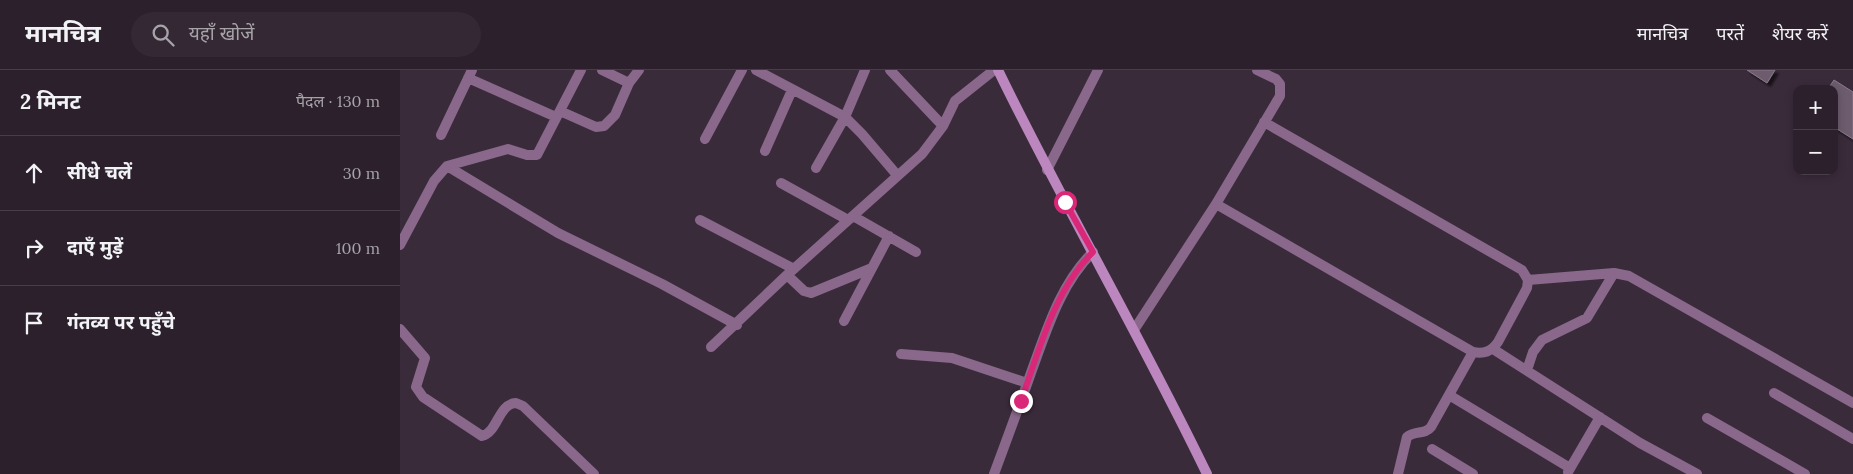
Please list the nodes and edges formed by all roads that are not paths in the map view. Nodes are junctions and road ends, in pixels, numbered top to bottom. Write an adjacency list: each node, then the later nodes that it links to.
1 (580, 70): 15 (street)
2 (602, 70): 13 (street)
3 (639, 70): 13 (street)
4 (742, 70): 20 (street)
5 (756, 70): 14 (street)
6 (865, 70): 16 (street)
7 (890, 70): 18 (street)
8 (994, 70): 18 (street)
9 (998, 70): 24 (main road)
10 (1098, 70): 24 (street)
11 (1257, 70): 17 (street)
12 (470, 74): 15 (street); 19 (street)
13 (629, 83): 15 (street)
14 (792, 90): 16 (street); 21 (street)
15 (558, 114): 22 (street)
16 (845, 117): 23 (street); 25 (street)
17 (1264, 122): 27 (street); 37 (street)
18 (943, 126): 25 (street)
19 (441, 135)
20 (704, 139)
21 (765, 151)
22 (447, 166): 31 (street); 39 (street)
23 (816, 168)
24 (1046, 170): 33 (main road)
25 (897, 175): 28 (street)
26 (781, 182): 28 (street)
27 (1216, 204): 41 (street); 44 (street)
28 (850, 218): 30 (street); 35 (street)
29 (700, 220): 35 (street)
30 (889, 236): 32 (street); 34 (street)
31 (400, 245)
32 (916, 252)
33 (1093, 252): 41 (main road); 47 (street)
34 (872, 268): 35 (street); 38 (street)
35 (791, 272): 39 (street)
36 (1614, 273): 37 (street); 46 (street); 50 (street)
37 (1528, 280): 43 (street)
38 (844, 321)
39 (737, 325): 42 (street)
40 (400, 329): 56 (street)
41 (1134, 330): 58 (main road)
42 (711, 347)
43 (1493, 349): 44 (street); 46 (street)
44 (1473, 352): 49 (street)
45 (901, 354): 47 (street)
46 (1528, 370): 51 (street)
47 (1027, 383): 57 (street)
48 (1774, 393): 53 (street)
49 (1449, 395): 55 (street); 59 (street)
50 (1853, 402)
51 (1600, 417): 55 (street); 61 (street)
52 (1707, 418): 62 (street)
53 (1853, 438)
54 (1432, 449): 60 (street)
55 (1568, 471)
56 (594, 474)
57 (994, 474)
58 (1207, 474)
59 (1398, 474)
60 (1474, 474)
61 (1697, 474)
62 (1805, 474)

